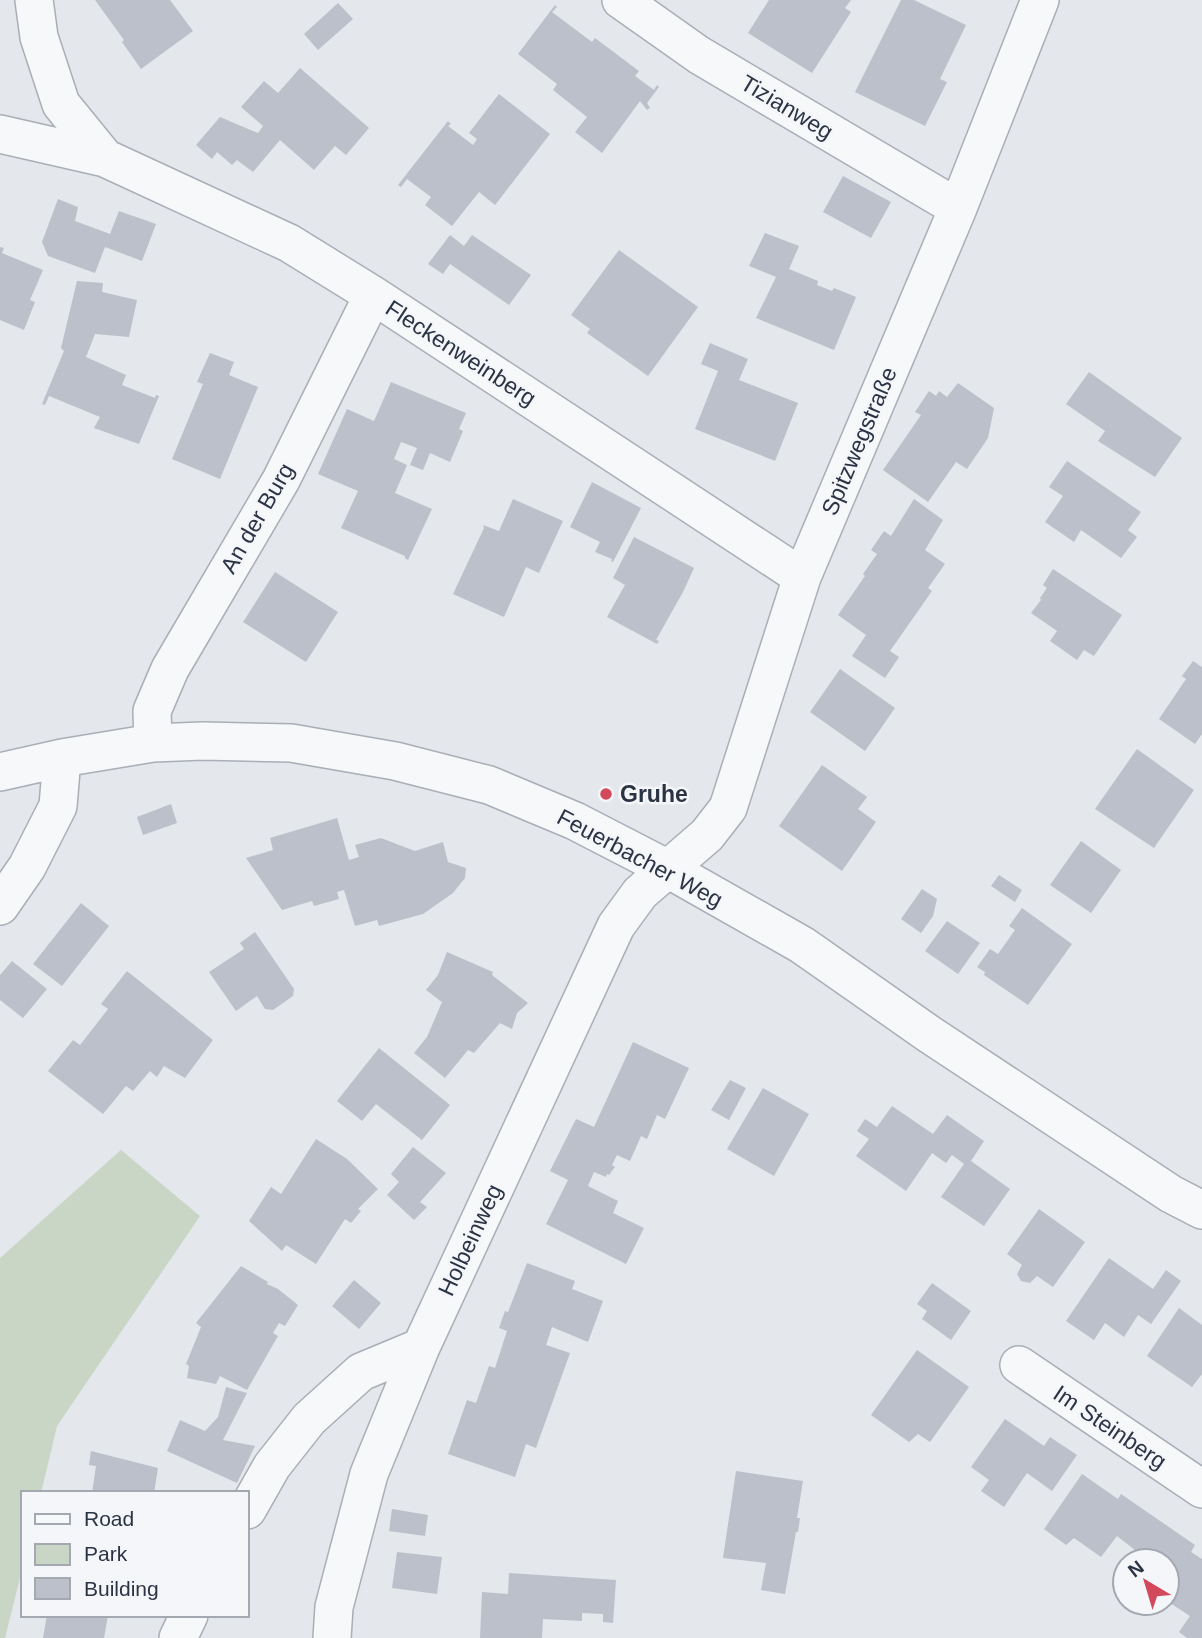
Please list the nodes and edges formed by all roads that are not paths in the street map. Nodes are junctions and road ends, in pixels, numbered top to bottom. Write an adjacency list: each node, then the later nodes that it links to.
1 (34, 0): 5 (street, Fleckenweinberg)
2 (621, 0): 6 (street, Tizianweg)
3 (1040, 0): 6 (street, Spitzwegstraße)
4 (0, 134): 5 (street, Fleckenweinberg)
5 (105, 158): 7 (street, Fleckenweinberg)
6 (958, 208): 8 (street, Spitzwegstraße)
7 (373, 295): 8 (street, Fleckenweinberg); 9 (street, An der Burg)
8 (802, 577): 12 (street, Spitzwegstraße)
9 (153, 743): 10 (street, Feuerbacher Weg); 12 (street, Feuerbacher Weg)
10 (62, 758): 11 (street, Feuerbacher Weg); 13 (street)
11 (0, 772)
12 (668, 869): 14 (street, Feuerbacher Weg); 15 (street, Holbeinweg)
13 (0, 906)
14 (1202, 1210)
15 (421, 1346): 18 (street); 21 (street, Holbeinweg)
16 (1019, 1364): 17 (street, Im Steinberg)
17 (1202, 1489)
18 (248, 1508)
19 (188, 1617): 20 (street)
20 (178, 1638)
21 (332, 1638)

